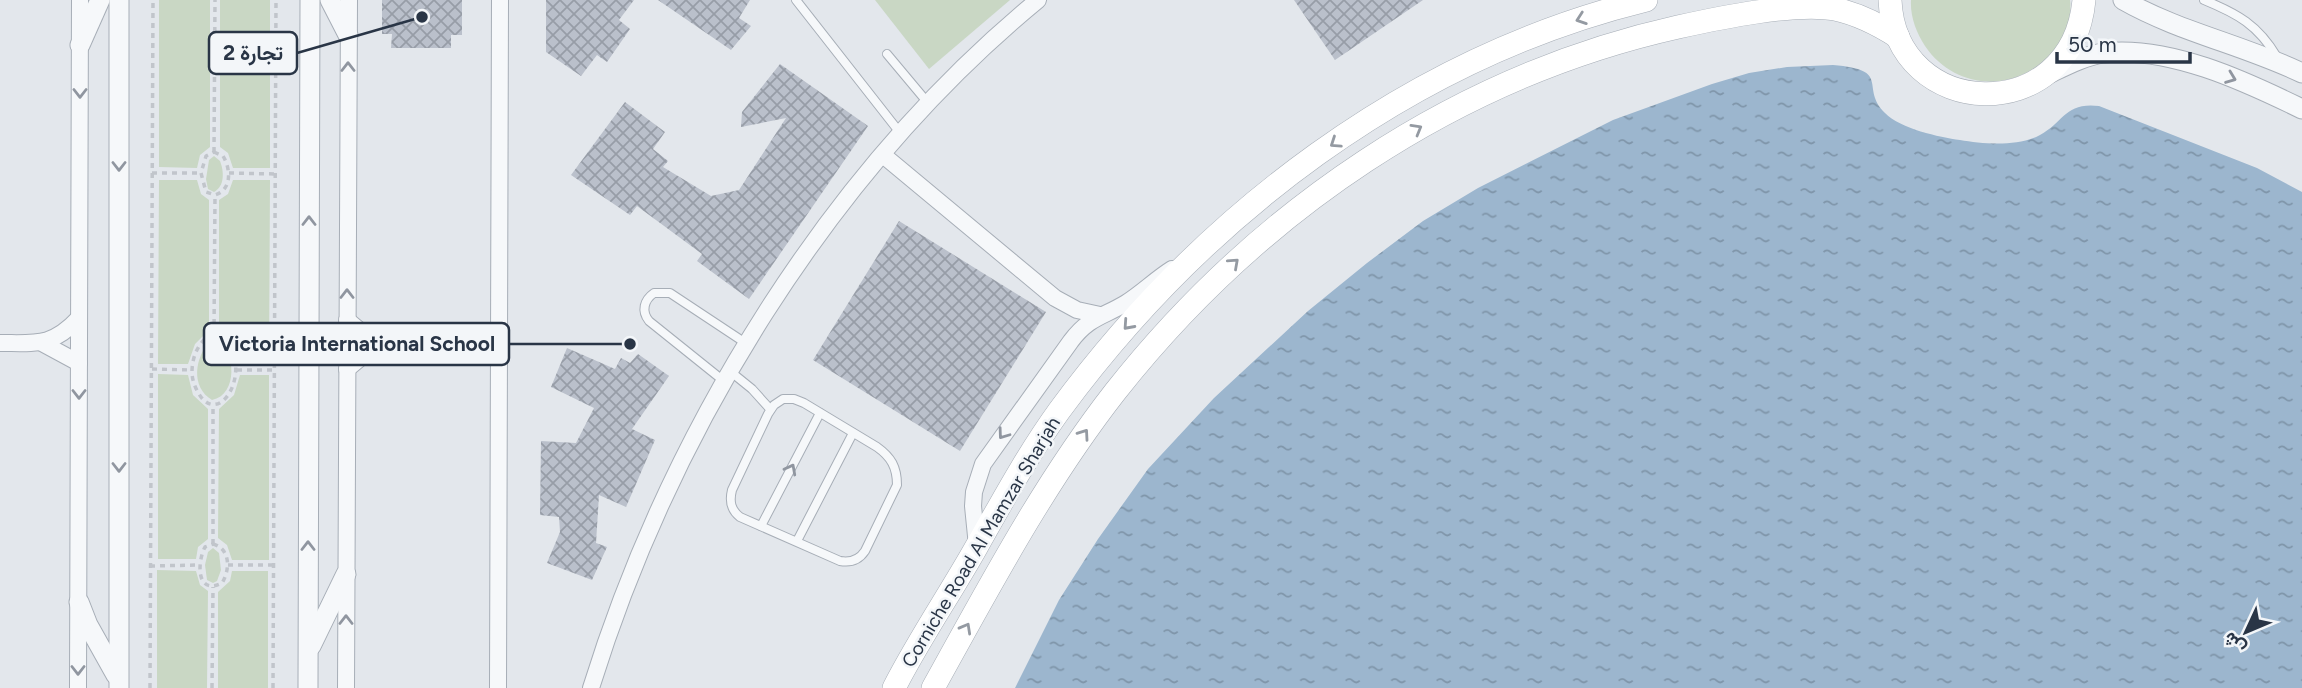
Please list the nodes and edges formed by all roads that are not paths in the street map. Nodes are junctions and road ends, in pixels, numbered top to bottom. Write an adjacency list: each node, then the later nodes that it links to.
1 (80, 0): 17 (street)
2 (100, 0): 17 (street)
3 (120, 0): 49 (street, one-way to 49)
4 (310, 0): 48 (street, one-way to 4)
5 (330, 0): 15 (street)
6 (349, 0): 15 (street)
7 (500, 0): 32 (street)
8 (796, 0): 24 (lane)
9 (1038, 0): 22 (street)
10 (1646, 0): 26 (main road, Corniche Road Al Mamzar Sharjah, one-way to 26)
11 (1890, 0): 16 (main road)
12 (2084, 0): 21 (main road)
13 (2123, 0): 19 (street)
14 (2204, 0): 19 (lane)
15 (348, 35): 30 (street, one-way to 15)
16 (1898, 37): 21 (main road); 56 (main road, Corniche Road Al Mamzar Sharjah, one-way to 16)
17 (80, 45): 29 (street, one-way to 29)
18 (887, 54): 22 (lane)
19 (2281, 63): 20 (street)
20 (2302, 73)
21 (2048, 74): 23 (street, one-way to 23)
22 (928, 103): 24 (street)
23 (2302, 109)
24 (901, 134): 25 (street)
25 (883, 155): 27 (street); 36 (street)
26 (1192, 257): 28 (street); 45 (main road, Corniche Road Al Mamzar Sharjah, one-way to 45)
27 (1055, 298): 28 (street); 31 (street)
28 (1100, 315): 31 (street)
29 (79, 318): 34 (street); 37 (street)
30 (347, 320): 35 (street); 38 (street)
31 (1070, 341): 45 (street, one-way to 45)
32 (499, 342): 35 (street); 53 (street)
33 (0, 343): 34 (street)
34 (42, 343): 37 (street)
35 (386, 344): 38 (street)
36 (747, 344): 39 (street); 39 (lane)
37 (79, 363): 47 (street, one-way to 47)
38 (347, 369): 46 (street)
39 (728, 377): 40 (lane); 54 (street)
40 (770, 409): 41 (lane); 43 (lane)
41 (820, 413): 42 (lane); 43 (lane, one-way to 41)
42 (853, 433): 44 (lane); 44 (lane)
43 (761, 526): 44 (lane)
44 (797, 541)
45 (977, 546): 55 (main road, Corniche Road Al Mamzar Sharjah)
46 (346, 574): 48 (street); 52 (street, one-way to 46)
47 (79, 601): 49 (street); 50 (street, one-way to 50)
48 (308, 653): 51 (street)
49 (118, 684)
50 (78, 688)
51 (308, 688)
52 (346, 688)
53 (498, 688)
54 (591, 688)
55 (894, 688)
56 (933, 688)

